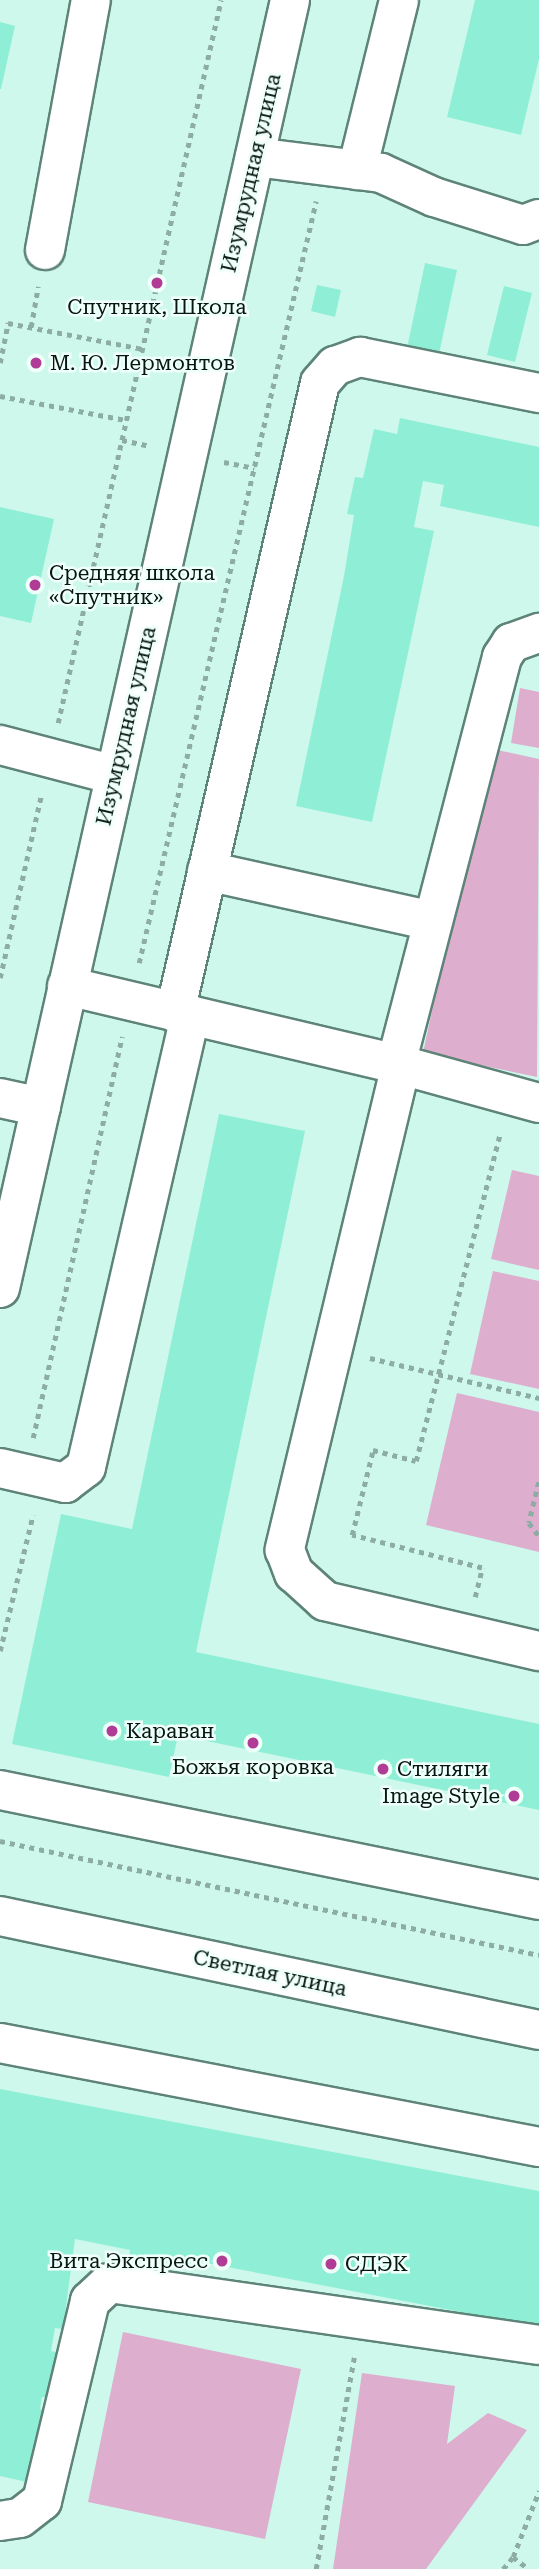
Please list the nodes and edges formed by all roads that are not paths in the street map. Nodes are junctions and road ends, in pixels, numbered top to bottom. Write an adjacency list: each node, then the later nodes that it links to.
1 (91, 0): 7 (street)
2 (290, 0): 4 (street, Изумрудная улица)
3 (399, 0): 5 (street)
4 (255, 158): 5 (street); 11 (street, Изумрудная улица)
5 (341, 168): 6 (street)
6 (539, 219)
7 (44, 250)
8 (539, 393): 12 (street)
9 (539, 633): 13 (street)
10 (0, 745): 11 (street)
11 (115, 775): 14 (street, Изумрудная улица)
12 (207, 870): 13 (street); 15 (street)
13 (433, 921): 16 (street)
14 (67, 986): 15 (street); 19 (street, Изумрудная улица)
15 (182, 1014): 16 (street); 21 (street)
16 (399, 1065): 18 (street); 22 (street)
17 (0, 1098): 19 (street)
18 (524, 1099)
19 (41, 1107): 20 (street, Изумрудная улица)
20 (0, 1288)
21 (12, 1471)
22 (539, 1651)
23 (0, 1790): 24 (street)
24 (539, 1900)
25 (0, 1916): 26 (street, Светлая улица)
26 (539, 2030)
27 (0, 2043): 28 (street)
28 (539, 2147)
29 (539, 2345): 30 (street)
30 (0, 2521)

